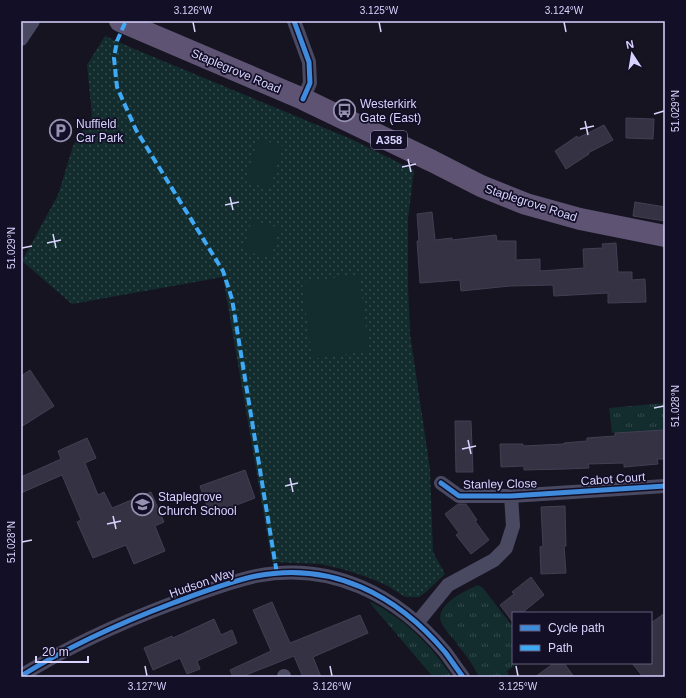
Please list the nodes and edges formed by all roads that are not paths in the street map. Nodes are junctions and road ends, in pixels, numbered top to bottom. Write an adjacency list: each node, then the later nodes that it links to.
1 (33, 21): 4 (street)
2 (120, 21): 5 (main road, Staplegrove Road / A358)
3 (294, 21): 5 (street)
4 (21, 39)
5 (303, 99): 6 (main road, Staplegrove Road / A358)
6 (665, 236)
7 (441, 483): 10 (street, Stanley Close)
8 (665, 486): 9 (street, Cabot Court)
9 (563, 492): 10 (street, Stanley Close)
10 (511, 496): 11 (street, Stanley Close)
11 (417, 623): 12 (street, Hudson Way); 13 (street, Hudson Way)
12 (21, 676)
13 (463, 677)

